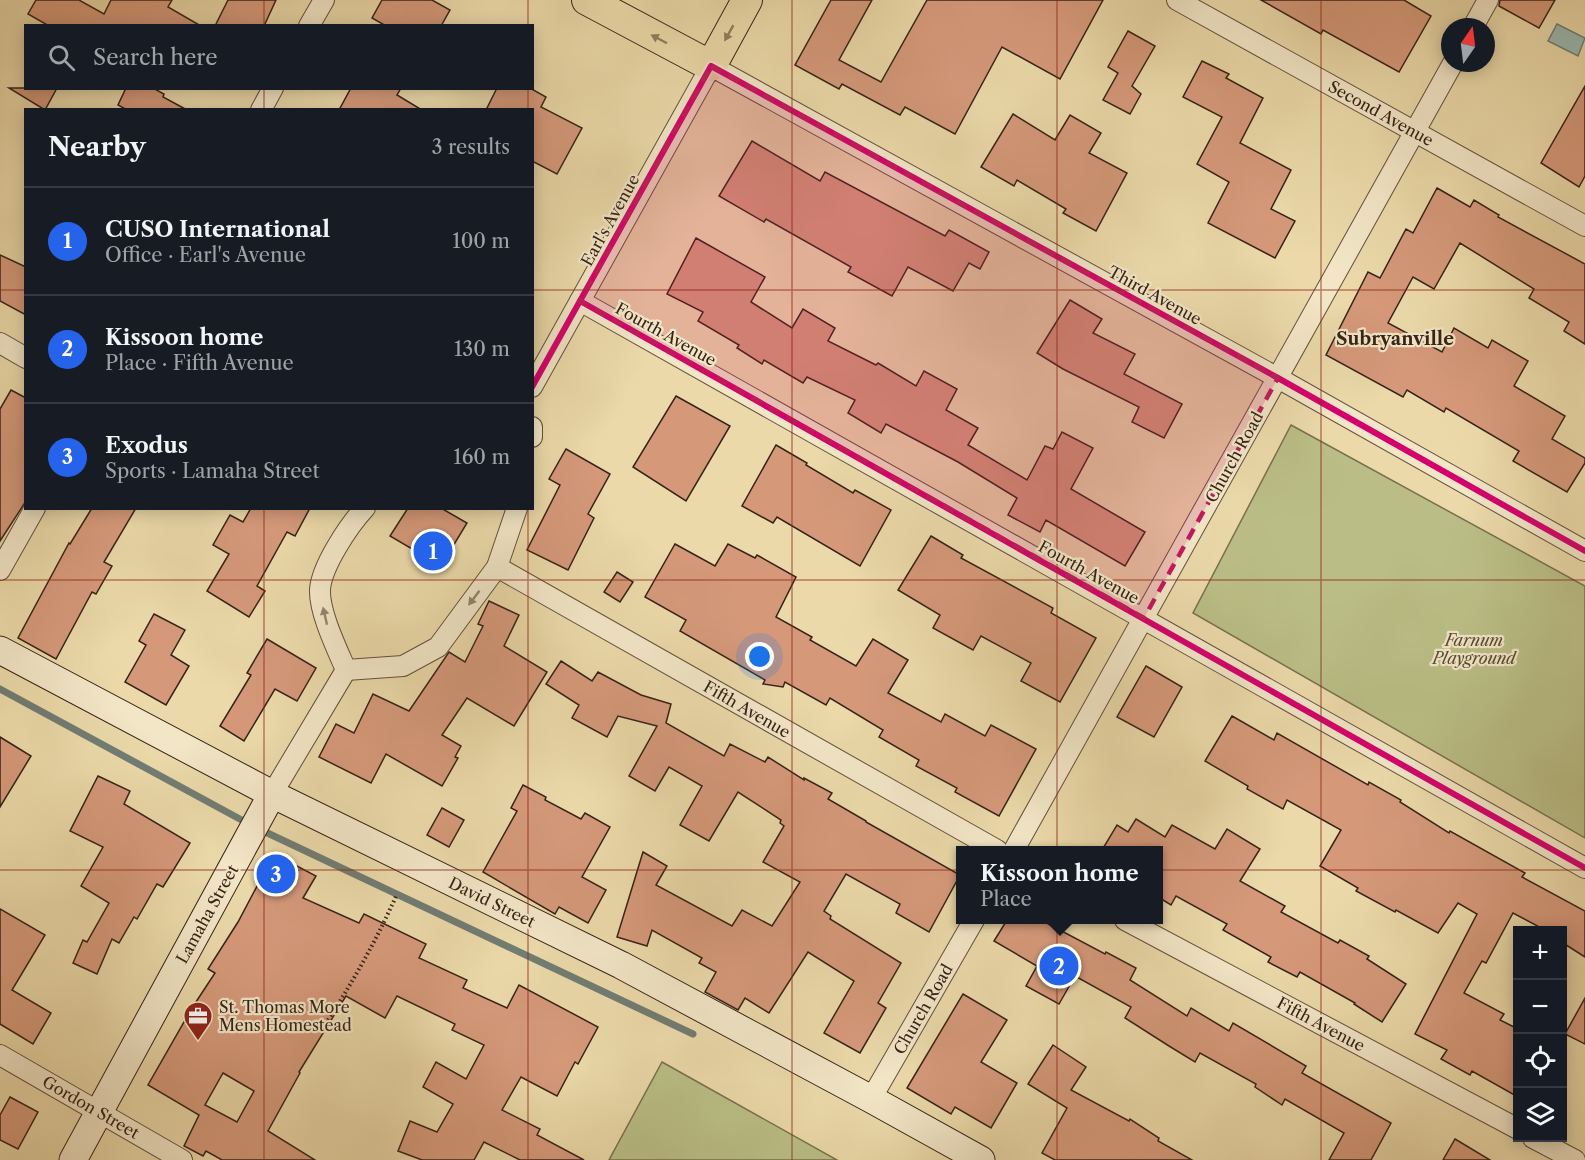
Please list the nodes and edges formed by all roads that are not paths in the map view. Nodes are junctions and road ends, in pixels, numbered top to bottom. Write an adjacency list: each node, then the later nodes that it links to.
1 (324, 0): 7 (street)
2 (587, 0): 8 (main road, one-way to 2)
3 (747, 0): 8 (main road, one-way to 8)
4 (1177, 0): 12 (street, Second Avenue)
5 (1488, 0): 6 (street)
6 (1478, 18)
7 (310, 24)
8 (711, 66): 14 (street, Earl's Avenue); 17 (street, Third Avenue)
9 (1448, 72): 12 (street, Church Road)
10 (272, 90): 11 (street)
11 (262, 108)
12 (1416, 132): 13 (street, Second Avenue); 17 (street, Church Road)
13 (1585, 226)
14 (580, 301): 18 (street, Earl's Avenue); 25 (street, Fourth Avenue)
15 (0, 343): 16 (street)
16 (24, 357)
17 (1278, 378): 22 (street, Third Avenue); 25 (street, Church Road)
18 (534, 383)
19 (34, 510): 24 (street)
20 (364, 510): 27 (street, one-way to 20)
21 (516, 510): 23 (street)
22 (1585, 551)
23 (497, 567): 27 (street, one-way to 27); 29 (street, Fifth Avenue)
24 (0, 570)
25 (1143, 618): 30 (street, Church Road); 31 (street, Fourth Avenue)
26 (0, 650): 28 (street, David Street)
27 (346, 670): 28 (street, Lamaha Street)
28 (260, 816): 35 (street, David Street); 36 (street, Lamaha Street)
29 (990, 846)
30 (1016, 846)
31 (1585, 868)
32 (972, 924): 35 (street, Church Road)
33 (1133, 924): 37 (street, Fifth Avenue)
34 (0, 1055): 36 (street, Gordon Street)
35 (871, 1099): 41 (street, David Street)
36 (100, 1112): 39 (street, Lamaha Street); 40 (street, Gordon Street)
37 (1513, 1126)
38 (1542, 1142): 42 (street)
39 (73, 1160)
40 (182, 1160)
41 (981, 1160)
42 (1575, 1160)

